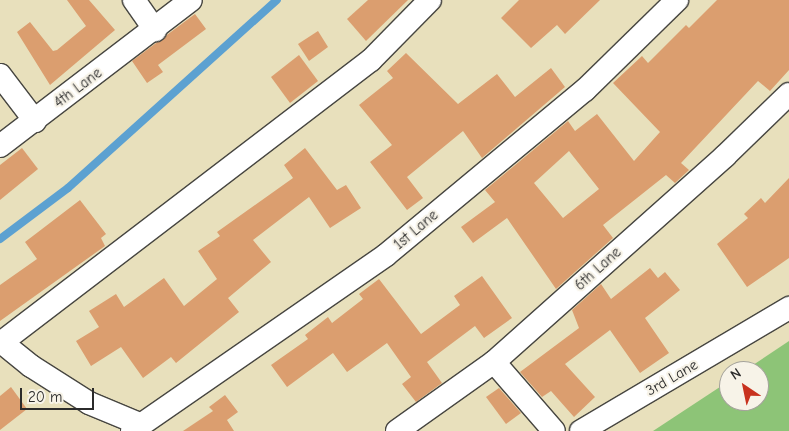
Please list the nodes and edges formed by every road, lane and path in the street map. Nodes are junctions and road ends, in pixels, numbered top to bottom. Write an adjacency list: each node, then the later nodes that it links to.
1 (134, 0): 5 (street)
2 (191, 0): 5 (street, 4th Lane)
3 (430, 0): 11 (street)
4 (677, 0): 13 (street, 1st Lane)
5 (155, 30): 8 (street, 4th Lane)
6 (0, 75): 8 (street)
7 (789, 94): 12 (street, 6th Lane)
8 (35, 121): 9 (street, 4th Lane)
9 (0, 146)
10 (789, 308): 16 (street, 3rd Lane)
11 (1, 342): 13 (street)
12 (494, 362): 14 (street, 6th Lane); 15 (street)
13 (137, 428)
14 (397, 431)
15 (554, 431)
16 (581, 431)

